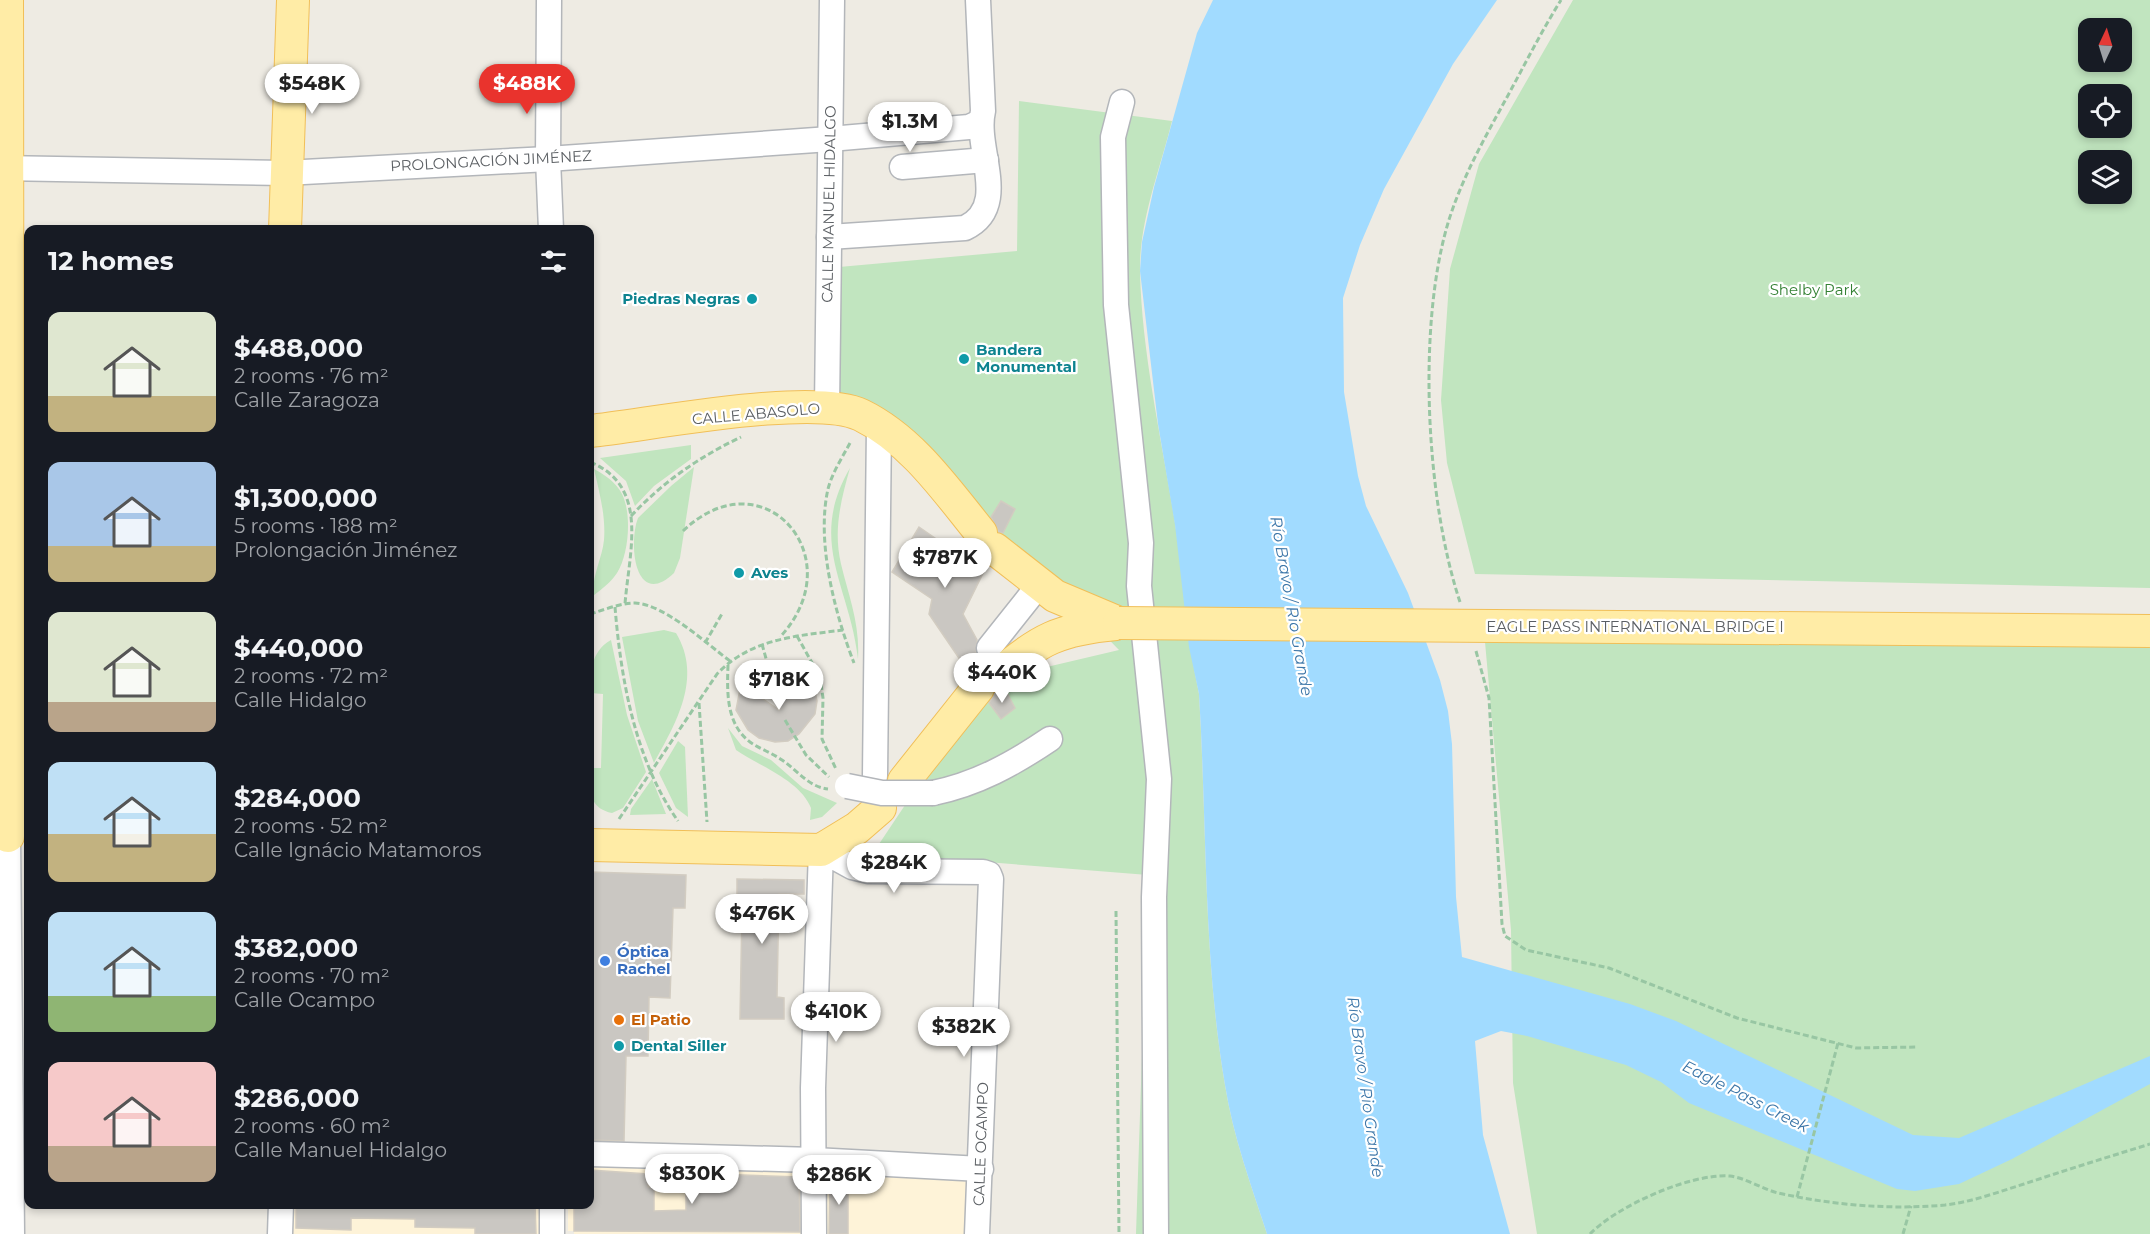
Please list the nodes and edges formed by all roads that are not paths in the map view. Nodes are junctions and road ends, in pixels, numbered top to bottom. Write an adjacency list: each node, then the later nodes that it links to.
1 (7, 0): 12 (main road)
2 (293, 0): 13 (main road)
3 (549, 0): 9 (street)
4 (832, 0): 8 (street, CALLE MANUEL HIDALGO)
5 (978, 0): 7 (street)
6 (1122, 102): 45 (street)
7 (980, 123): 8 (street, PROLONGACIÓN JIMÉNEZ); 10 (street)
8 (830, 139): 9 (street, PROLONGACIÓN JIMÉNEZ); 16 (street, CALLE MANUEL HIDALGO)
9 (548, 159): 13 (street, PROLONGACIÓN JIMÉNEZ); 15 (street)
10 (986, 160): 11 (street); 16 (street)
11 (902, 167)
12 (4, 168): 13 (street, PROLONGACIÓN JIMÉNEZ); 18 (main road)
13 (285, 173): 14 (main road)
14 (285, 225)
15 (550, 225)
16 (829, 237): 17 (street, CALLE MANUEL HIDALGO)
17 (826, 408): 19 (main road, CALLE ABASOLO); 20 (main road, CALLE ABASOLO)
18 (12, 424): 21 (main road)
19 (879, 426): 22 (main road, CALLE ABASOLO); 27 (street)
20 (594, 431)
21 (12, 566): 30 (main road)
22 (1039, 585): 23 (main road, CALLE ABASOLO); 25 (street)
23 (1119, 623): 24 (main road, EAGLE PASS INTERNATIONAL BRIDGE I, bridge); 25 (main road)
24 (2150, 631)
25 (988, 670): 27 (main road)
26 (1050, 739): 28 (street, bridge)
27 (889, 778)
28 (847, 786)
29 (876, 809): 32 (main road)
30 (12, 837): 33 (street)
31 (594, 845): 32 (main road)
32 (821, 850): 36 (street); 37 (street, CALLE OCAMPO)
33 (4, 927): 34 (street)
34 (13, 1145): 40 (street)
35 (594, 1154): 36 (street)
36 (814, 1160): 37 (street); 43 (street)
37 (981, 1168): 44 (street, CALLE OCAMPO)
38 (280, 1209): 41 (street)
39 (552, 1209): 42 (street)
40 (12, 1234)
41 (280, 1234)
42 (552, 1234)
43 (814, 1234)
44 (977, 1234)
45 (1156, 1234)

